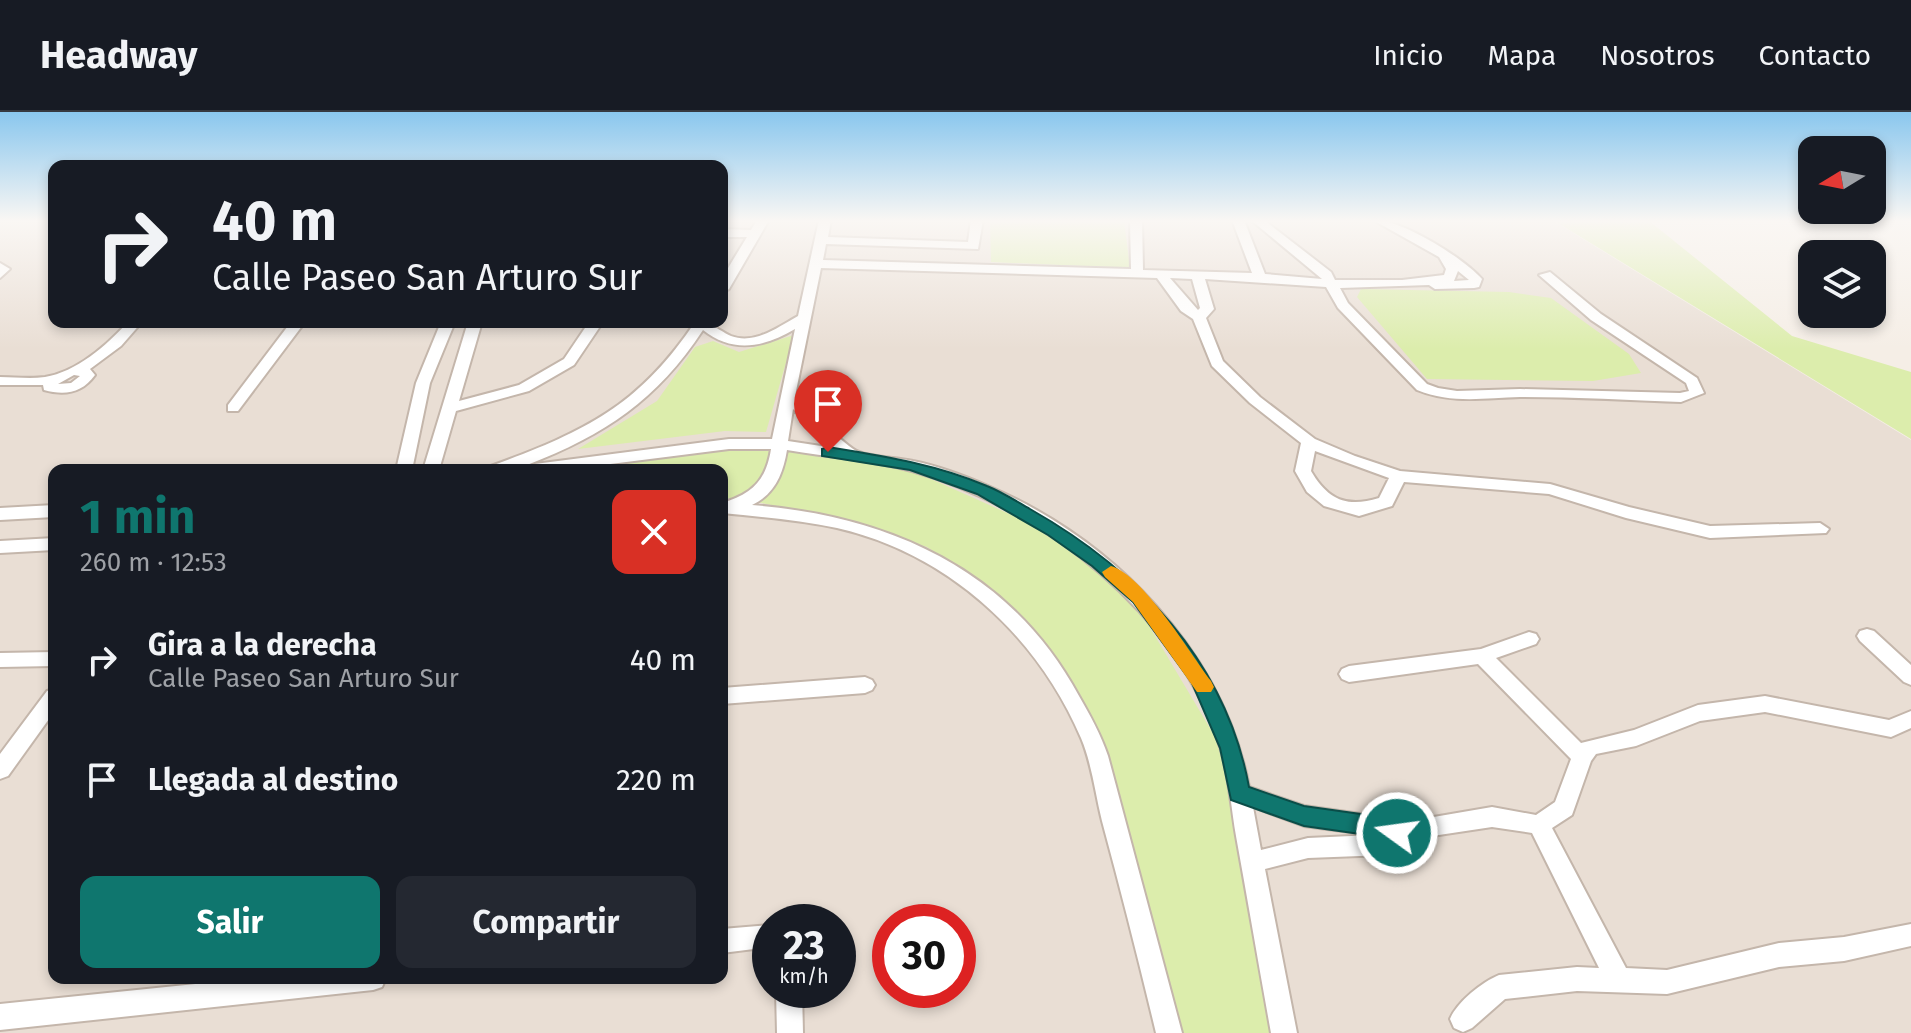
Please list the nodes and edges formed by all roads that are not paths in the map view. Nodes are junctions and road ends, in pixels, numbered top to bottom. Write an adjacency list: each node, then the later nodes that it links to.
1 (978, 263): 9 (street)
2 (1137, 263): 11 (street)
3 (1255, 263): 15 (street)
4 (1311, 263): 16 (street)
5 (1449, 263): 17 (street)
6 (1457, 263): 17 (street)
7 (815, 264): 9 (street); 19 (street)
8 (0, 267): 10 (street)
9 (973, 269): 11 (street)
10 (0, 274)
11 (1137, 274): 12 (street)
12 (1161, 275): 14 (street); 18 (street)
13 (1545, 275): 27 (street)
14 (1198, 276): 15 (street); 18 (street)
15 (1260, 277): 16 (street)
16 (1328, 283): 17 (street); 29 (street)
17 (1420, 284)
18 (1199, 317): 33 (street)
19 (802, 319): 26 (street); 30 (street)
20 (130, 328): 28 (street)
21 (293, 328): 31 (street)
22 (446, 328): 36 (street)
23 (473, 328): 32 (street)
24 (592, 328): 32 (street)
25 (698, 328): 38 (street)
26 (708, 328)
27 (1674, 368): 29 (street); 29 (street)
28 (0, 381)
29 (1635, 396)
30 (788, 397): 34 (street); 35 (street)
31 (233, 408)
32 (449, 408): 37 (street)
33 (1309, 442): 40 (street); 40 (street)
34 (778, 444): 35 (street); 39 (street); 41 (street)
35 (852, 456): 61 (street)
36 (405, 464)
37 (433, 464)
38 (512, 464)
39 (571, 464)
40 (1398, 476): 45 (street)
41 (728, 507)
42 (728, 509): 76 (street)
43 (48, 511): 44 (street)
44 (0, 514)
45 (1820, 529)
46 (48, 544): 47 (street)
47 (0, 547)
48 (1867, 636): 54 (street)
49 (1529, 639): 50 (street)
50 (1482, 656): 53 (street); 59 (street)
51 (48, 659): 52 (street)
52 (0, 660)
53 (1349, 674)
54 (1911, 677)
55 (865, 685): 56 (street)
56 (728, 696)
57 (48, 705): 60 (street)
58 (1911, 719): 59 (street)
59 (1582, 757): 63 (street)
60 (0, 770)
61 (1239, 793): 62 (street); 66 (street)
62 (1304, 816): 64 (street); 65 (street)
63 (1539, 825): 64 (street); 70 (street)
64 (1374, 835): 65 (street)
65 (1308, 848): 66 (street)
66 (1253, 862): 77 (street)
67 (1911, 935): 70 (street)
68 (752, 938): 69 (street)
69 (728, 940)
70 (1619, 980): 74 (street)
71 (316, 984): 73 (street)
72 (789, 1008): 75 (street)
73 (0, 1017)
74 (1463, 1019)
75 (790, 1033)
76 (1169, 1033)
77 (1284, 1033)

